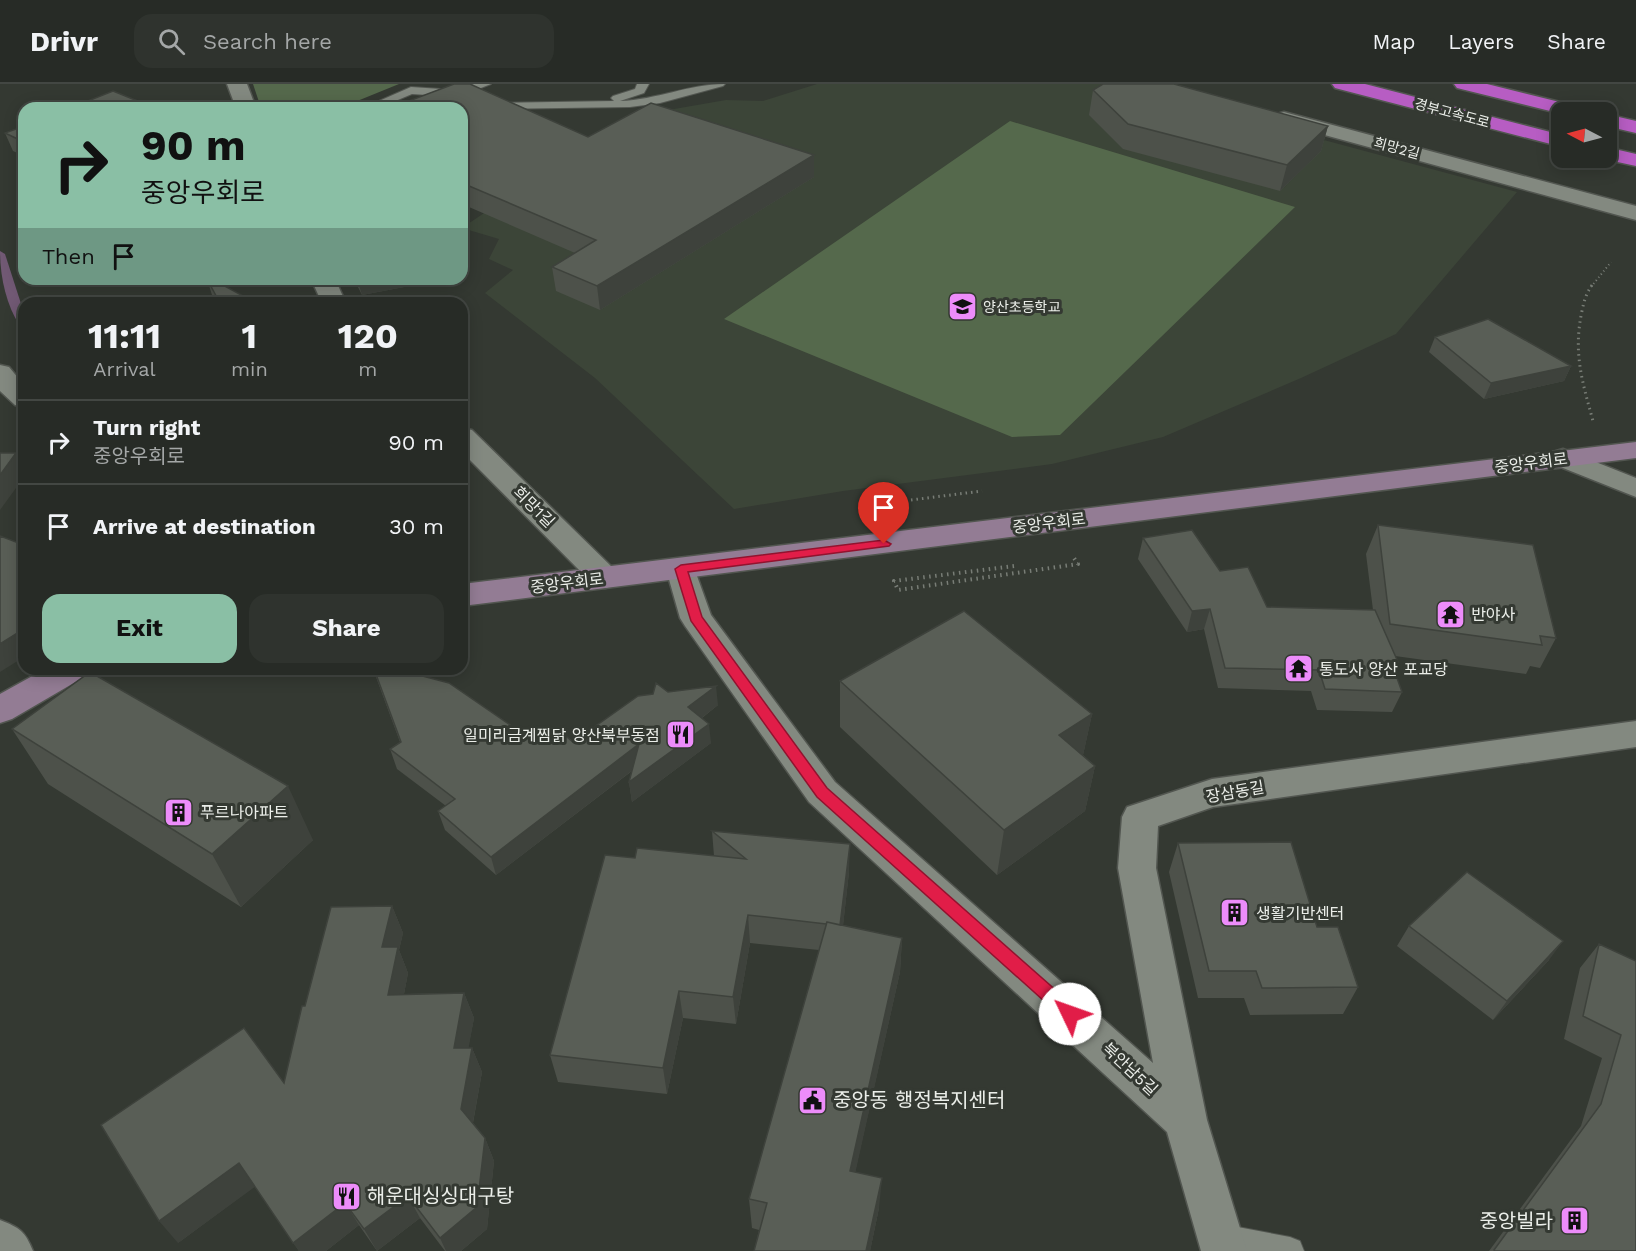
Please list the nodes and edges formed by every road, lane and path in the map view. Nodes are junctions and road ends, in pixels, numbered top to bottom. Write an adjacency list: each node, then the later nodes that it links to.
1 (237, 84): 8 (street)
2 (484, 84): 7 (lane)
3 (643, 84): 10 (lane)
4 (719, 84): 10 (lane)
5 (1342, 84): 15 (highway, 경부고속도로)
6 (1464, 84): 11 (highway, 경부고속도로)
7 (456, 94): 9 (lane); 10 (lane)
8 (244, 102)
9 (383, 102)
10 (600, 103)
11 (1551, 106)
12 (1263, 112): 18 (street, 희망2길)
13 (1617, 123): 14 (highway)
14 (1636, 127)
15 (1551, 138)
16 (1617, 156): 17 (highway)
17 (1636, 160)
18 (1636, 213)
19 (1611, 261): 22 (path)
20 (0, 373): 21 (street)
21 (18, 393)
22 (1594, 424)
23 (468, 442): 32 (street, 희망1길)
24 (1636, 450): 25 (main road, 중앙우회로)
25 (1563, 458): 26 (street); 30 (main road, 중앙우회로)
26 (1636, 488)
27 (982, 491): 28 (path)
28 (911, 500)
29 (1061, 556): 31 (path)
30 (681, 569): 32 (main road, 중앙우회로); 37 (street, 북안남5길)
31 (940, 570)
32 (605, 578): 33 (main road, 중앙우회로)
33 (468, 595)
34 (61, 675): 35 (main road)
35 (0, 710)
36 (1636, 734): 37 (street, 장삼동길)
37 (1185, 1120): 39 (street)
38 (0, 1243): 40 (street)
39 (1223, 1244): 41 (lane)
40 (10, 1251)
41 (1290, 1251)

